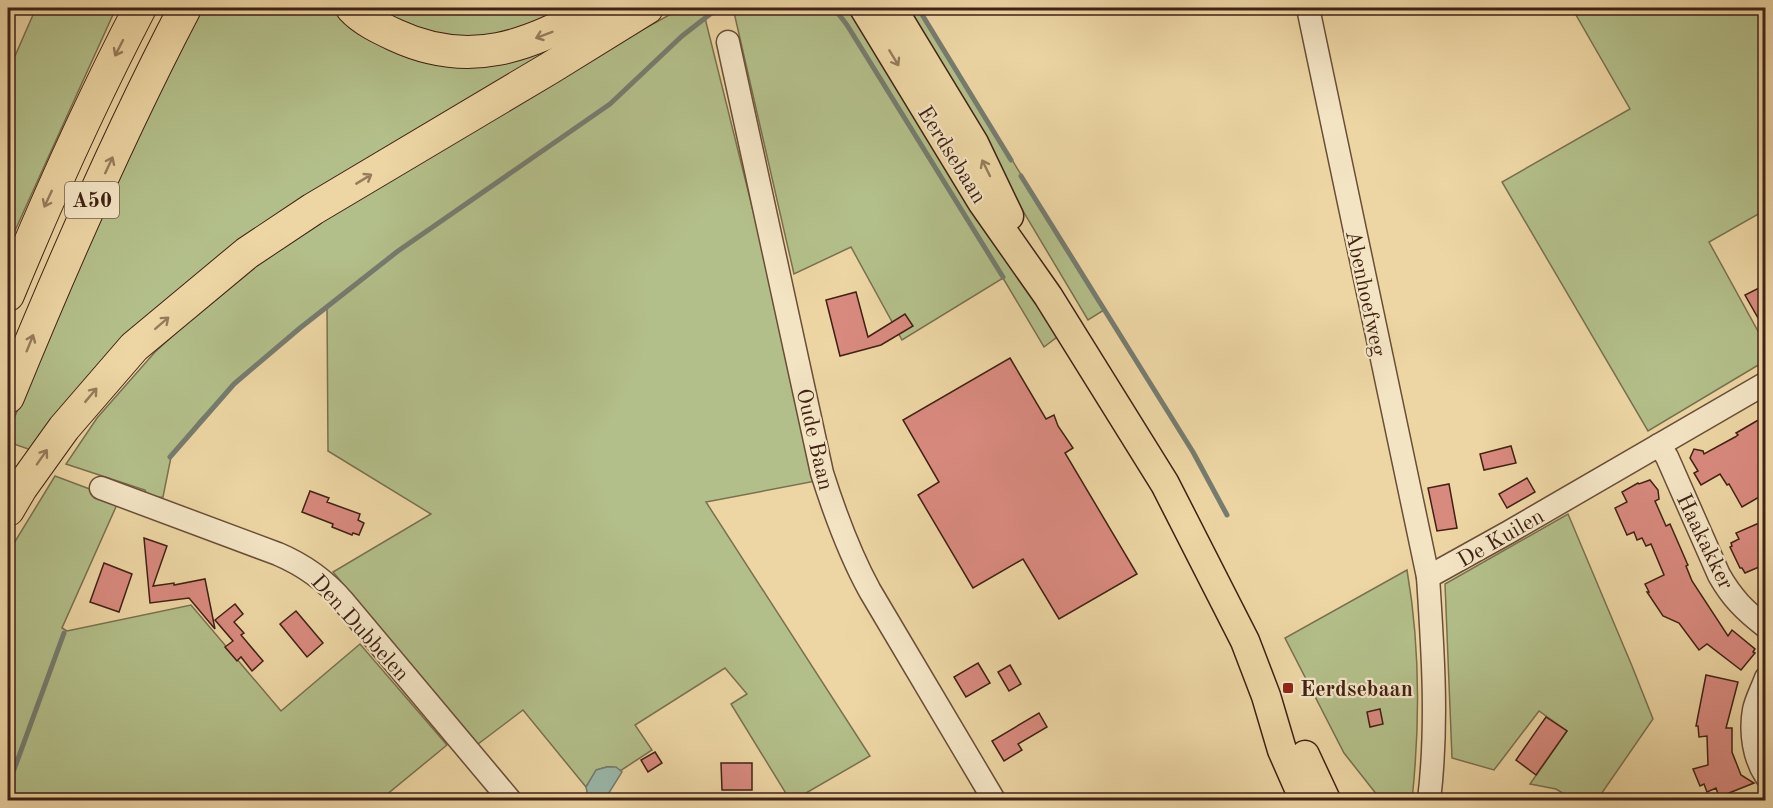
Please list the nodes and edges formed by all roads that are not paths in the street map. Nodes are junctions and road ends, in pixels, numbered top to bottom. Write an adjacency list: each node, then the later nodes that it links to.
1 (140, 8): 10 (highway, A50, one-way to 10)
2 (185, 8): 13 (highway, A50, one-way to 2)
3 (352, 8): 4 (highway, one-way to 3)
4 (596, 8)
5 (647, 8): 16 (highway, one-way to 5)
6 (864, 8): 11 (main road, Eerdsebaan, one-way to 11)
7 (892, 8): 11 (main road, Eerdsebaan, one-way to 7)
8 (1308, 8): 17 (street, Abenhoefweg)
9 (728, 42): 23 (street, Oude Baan)
10 (8, 296)
11 (1048, 296): 20 (main road, Eerdsebaan)
12 (1766, 383): 14 (street, De Kuilen)
13 (8, 397)
14 (1659, 445): 17 (street, De Kuilen); 18 (street, Haakakker)
15 (101, 488): 22 (street, Den Dubbelen)
16 (14, 499)
17 (1428, 577): 26 (street)
18 (1766, 627)
19 (1766, 678): 21 (street)
20 (1266, 696): 24 (main road, Eerdsebaan); 25 (main road, Eerdsebaan)
21 (1766, 776)
22 (510, 801)
23 (994, 801)
24 (1304, 801)
25 (1326, 801)
26 (1429, 801)

